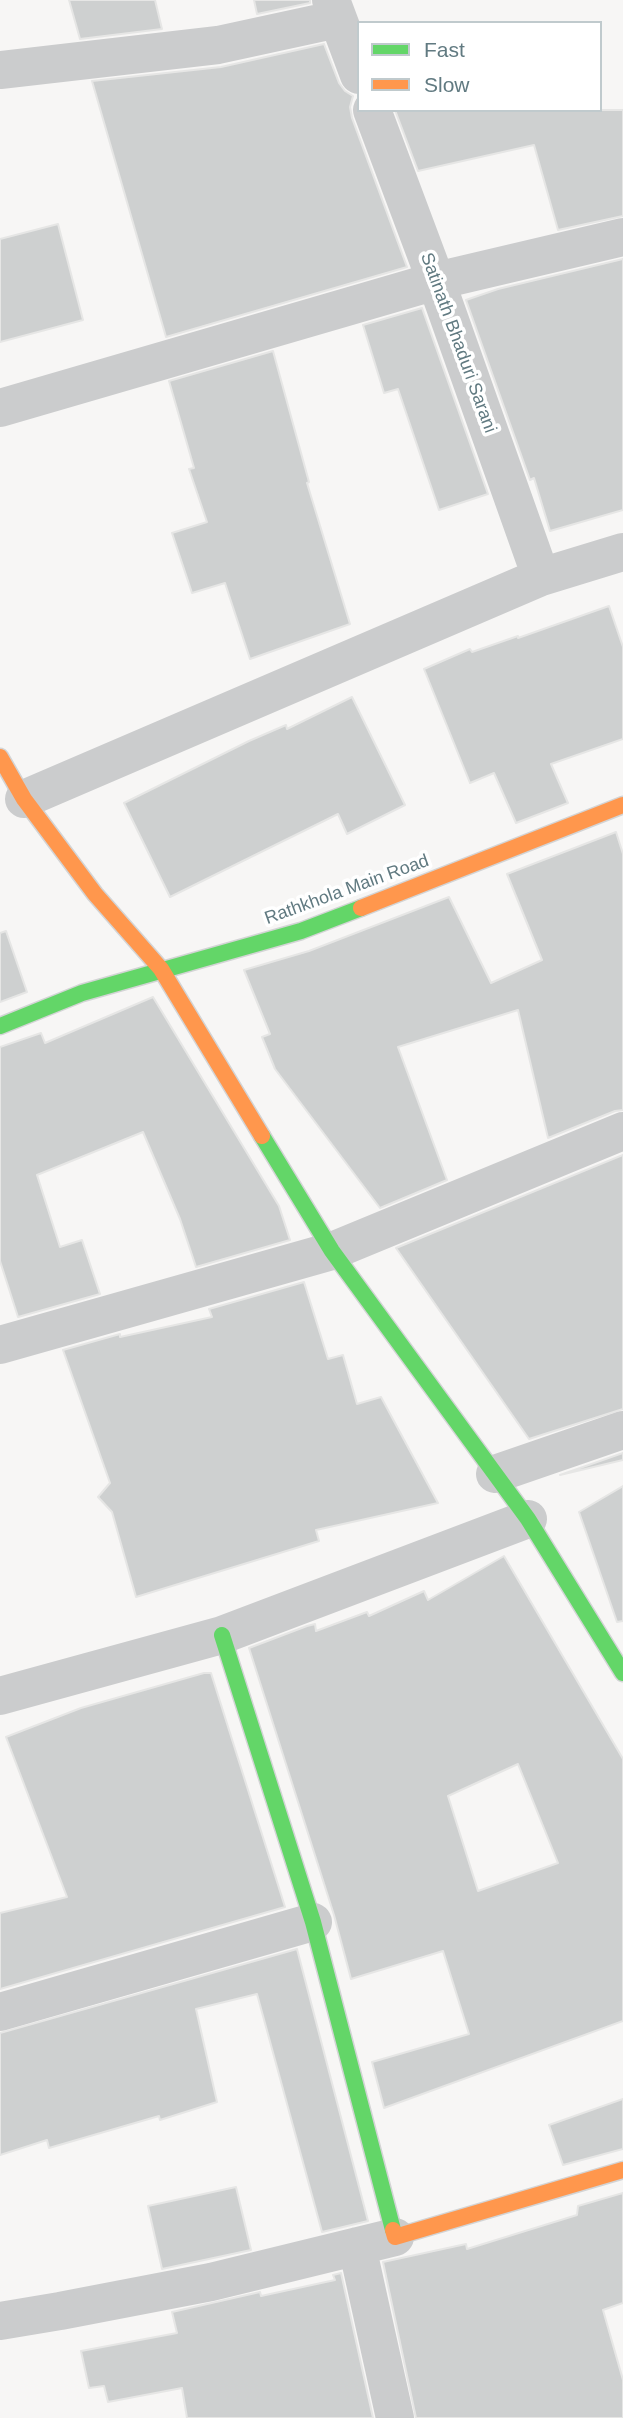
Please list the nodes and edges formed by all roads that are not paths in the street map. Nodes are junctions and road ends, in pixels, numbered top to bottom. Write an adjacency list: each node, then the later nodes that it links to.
1 (334, 10): 2 (street); 3 (street)
2 (357, 70)
3 (0, 71)
4 (373, 112): 6 (street, Satinath Bhaduri Sarani)
5 (623, 237): 6 (street)
6 (436, 281): 7 (street); 9 (street, Satinath Bhaduri Sarani)
7 (0, 408)
8 (623, 552): 9 (street)
9 (541, 577): 11 (street)
10 (0, 757): 11 (street)
11 (24, 799): 13 (street)
12 (623, 805): 13 (street, Rathkhola Main Road)
13 (160, 969): 14 (street, Rathkhola Main Road); 16 (street)
14 (0, 1026)
15 (623, 1131): 16 (street)
16 (332, 1251): 17 (street); 19 (street)
17 (0, 1345)
18 (623, 1430): 19 (street)
19 (495, 1474): 20 (street)
20 (528, 1520): 21 (street); 22 (street)
21 (222, 1635): 23 (street); 24 (street)
22 (623, 1673)
23 (0, 1696)
24 (313, 1922): 25 (street); 27 (street)
25 (0, 2012)
26 (623, 2170): 27 (street)
27 (395, 2237): 28 (street)
28 (357, 2246): 29 (street); 30 (street)
29 (0, 2321)
30 (395, 2418)

